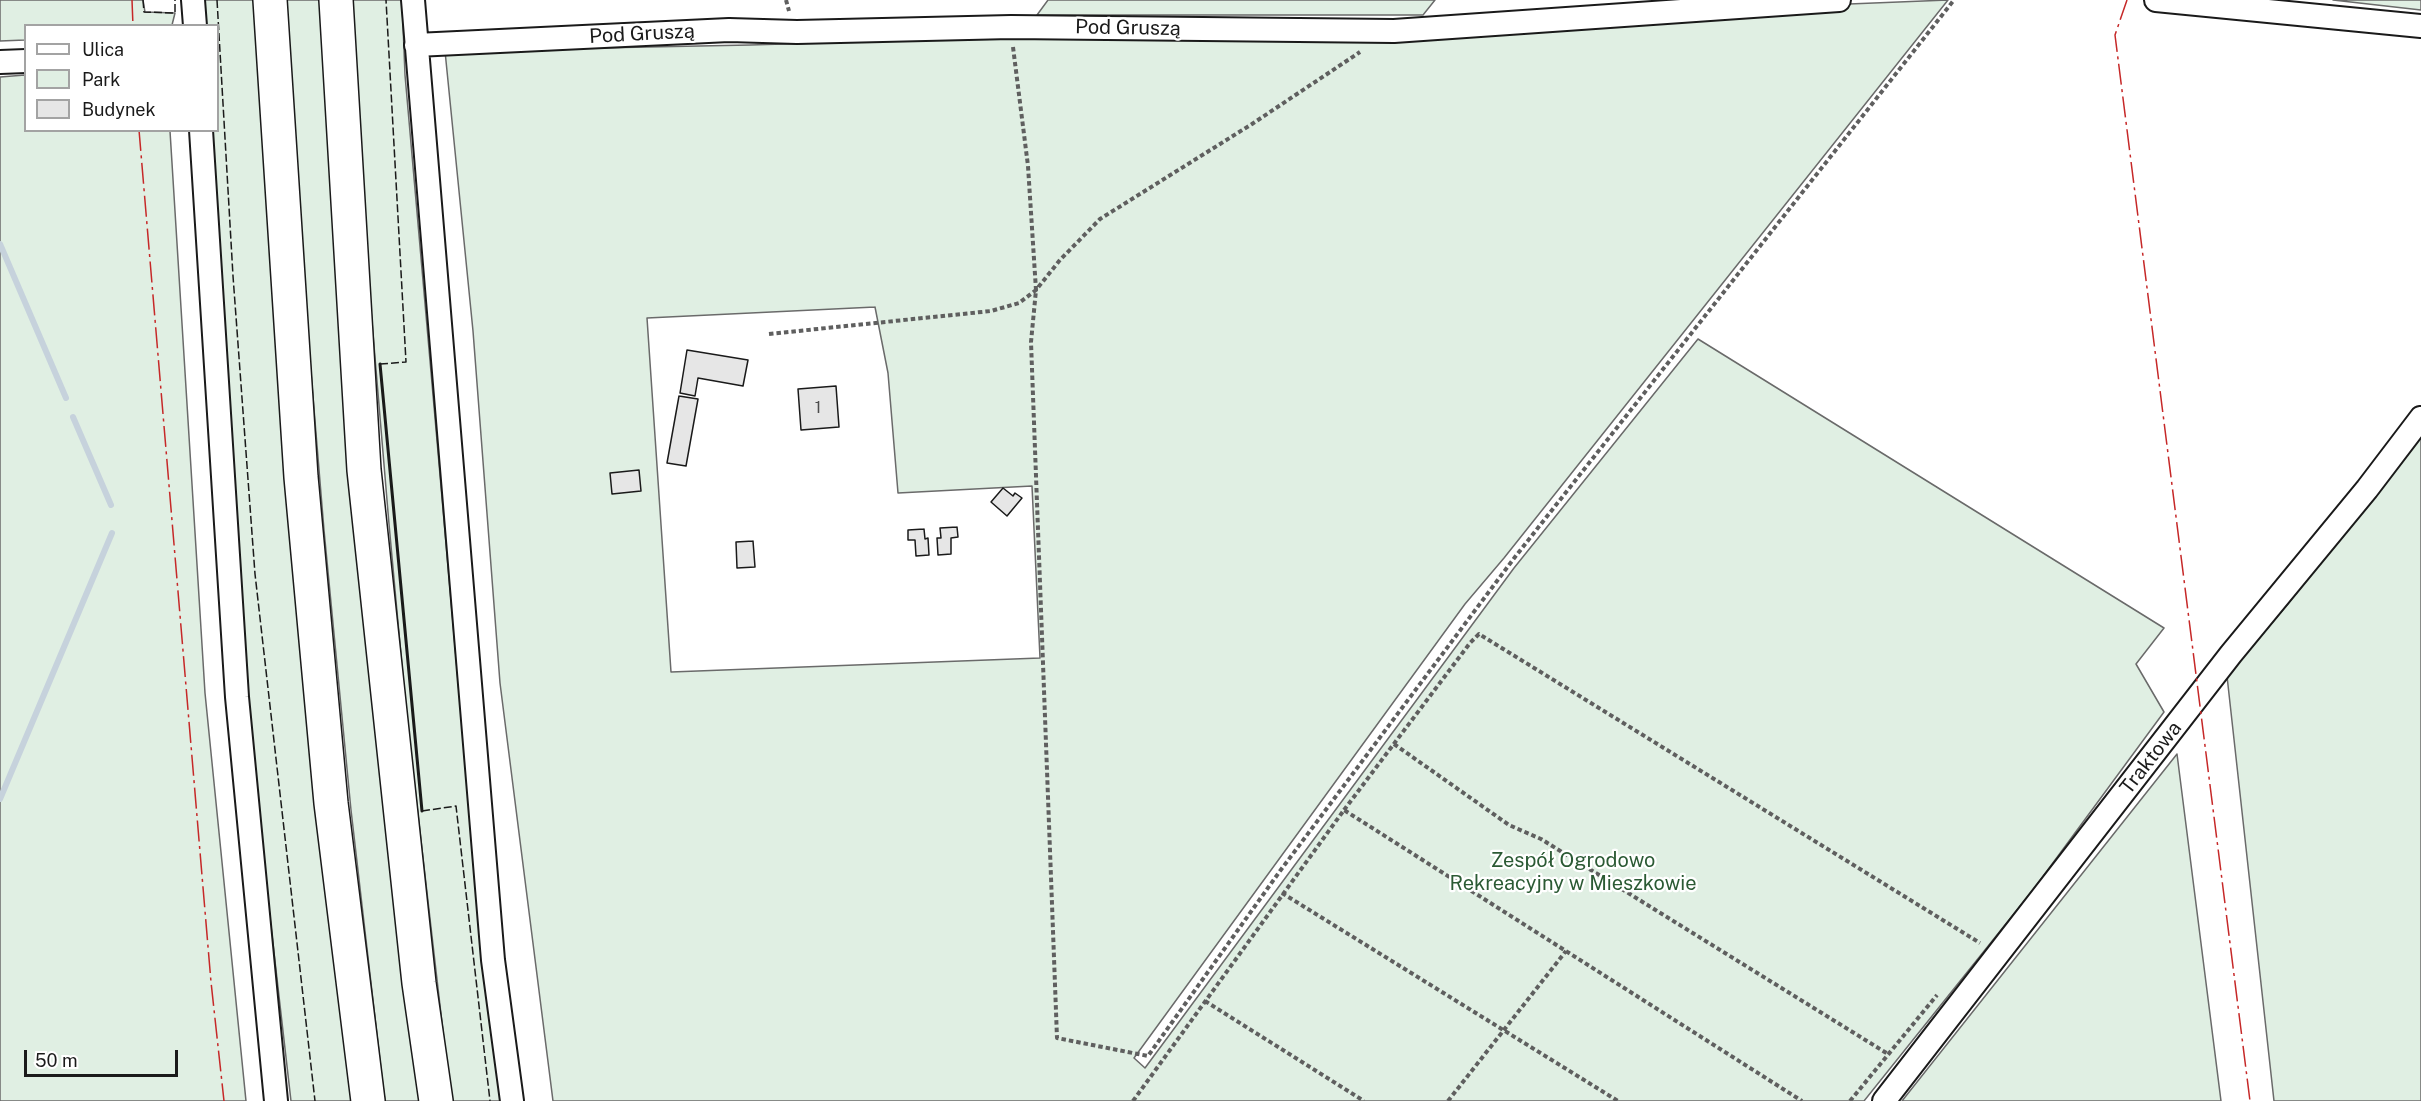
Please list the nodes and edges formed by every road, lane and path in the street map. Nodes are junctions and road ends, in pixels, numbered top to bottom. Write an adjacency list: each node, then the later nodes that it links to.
1 (194, 0): 8 (street)
2 (270, 0): 29 (highway)
3 (336, 0): 30 (highway)
4 (413, 0): 12 (street)
5 (1839, 0): 11 (street, Pod Gruszą)
6 (1954, 0): 16 (path)
7 (2156, 0): 9 (street)
8 (195, 24)
9 (2421, 26)
10 (1011, 27): 11 (street, Pod Gruszą); 12 (street, Pod Gruszą); 16 (path)
11 (1394, 31): 16 (path)
12 (416, 45): 31 (street)
13 (24, 61): 14 (street)
14 (0, 62)
15 (201, 132): 28 (street)
16 (1036, 290): 17 (path)
17 (770, 334)
18 (2421, 418): 38 (street, Traktowa)
19 (1394, 744): 20 (path); 23 (path); 27 (path)
20 (1344, 810): 21 (path); 22 (path)
21 (1282, 893): 25 (path); 26 (path)
22 (1566, 951): 26 (path); 36 (path)
23 (1973, 951)
24 (1938, 994): 27 (path)
25 (1205, 1001): 32 (path); 33 (path)
26 (1504, 1030): 34 (path); 35 (path)
27 (1888, 1054): 37 (path)
28 (276, 1101)
29 (368, 1101)
30 (436, 1101)
31 (512, 1101)
32 (1134, 1101)
33 (1364, 1101)
34 (1448, 1101)
35 (1618, 1101)
36 (1802, 1101)
37 (1850, 1101)
38 (1884, 1101)

